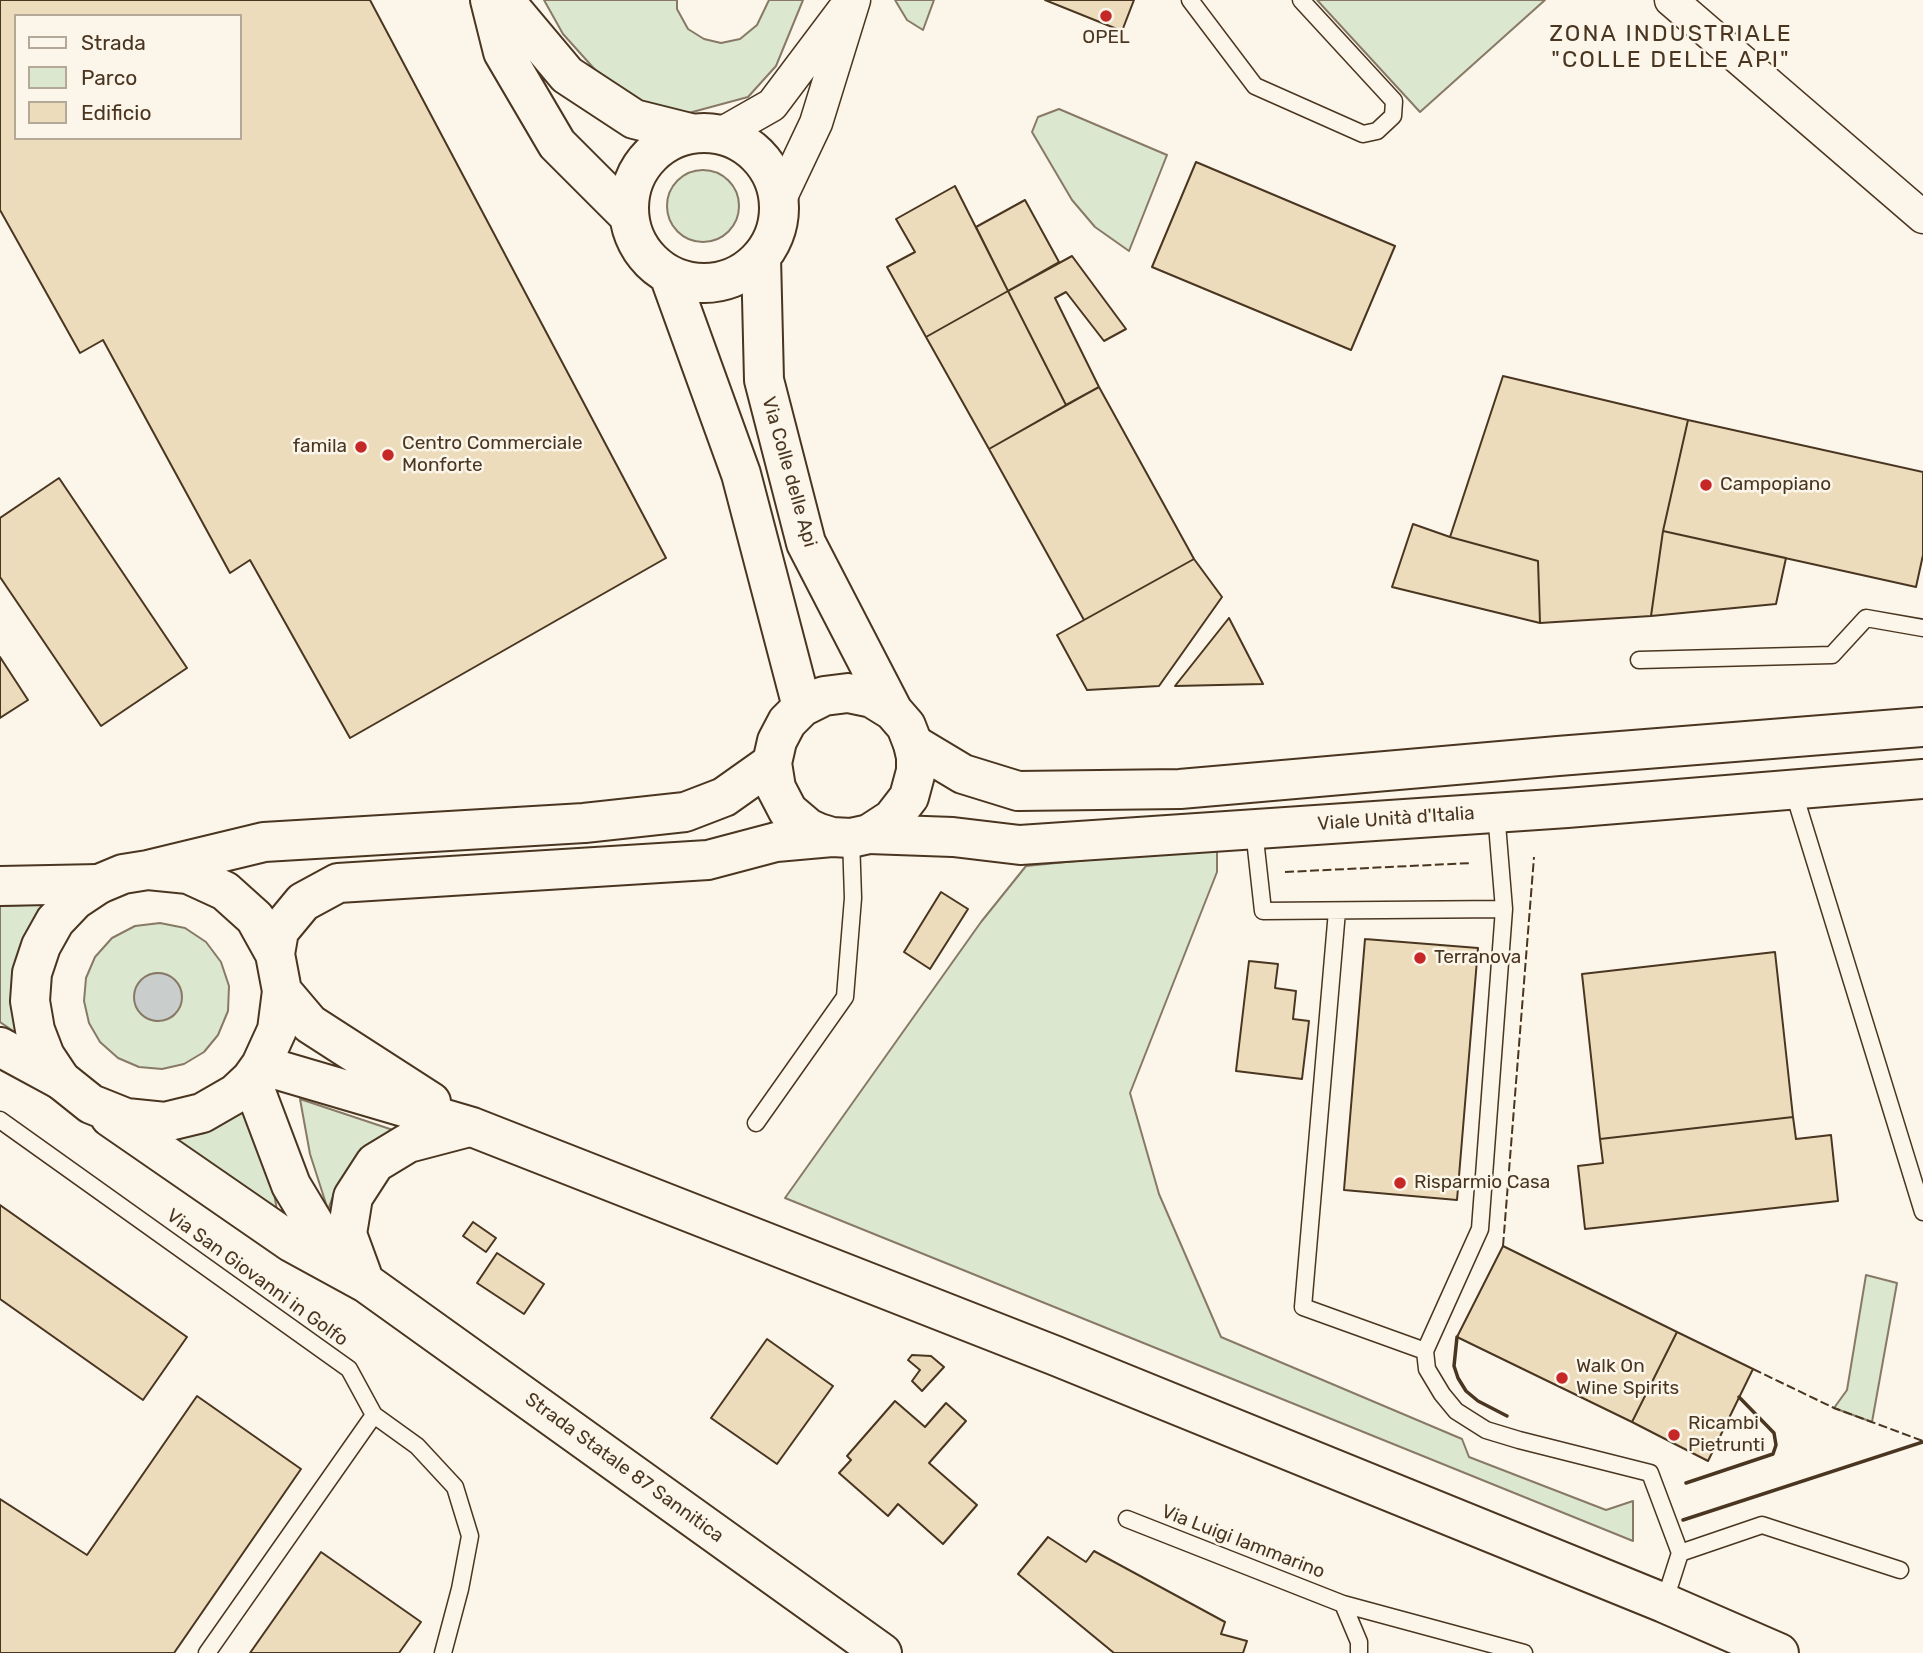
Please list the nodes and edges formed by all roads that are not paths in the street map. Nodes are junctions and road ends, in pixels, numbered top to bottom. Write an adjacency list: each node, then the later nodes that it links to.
1 (490, 0): 9 (main road)
2 (504, 0): 7 (main road)
3 (853, 0): 7 (street); 8 (street)
4 (1190, 0): 5 (lane)
5 (1301, 0)
6 (1671, 0): 10 (street)
7 (706, 134): 8 (main road); 9 (main road)
8 (779, 201): 11 (main road)
9 (628, 215): 12 (main road)
10 (1923, 217)
11 (761, 257): 12 (main road); 16 (main road, Via Colle delle Api)
12 (669, 275): 15 (main road)
13 (1923, 628): 14 (lane)
14 (1639, 660)
15 (802, 707): 16 (main road); 19 (main road)
16 (893, 711): 18 (main road)
17 (1923, 727): 18 (main road)
18 (913, 744): 24 (main road)
19 (772, 763): 24 (main road); 25 (main road)
20 (1923, 779): 21 (main road, Viale Unità d'Italia)
21 (1793, 790): 22 (main road, Viale Unità d'Italia); 39 (lane)
22 (1496, 811): 23 (main road, Viale Unità d'Italia); 28 (lane)
23 (1254, 829): 24 (main road, Viale Unità d'Italia); 29 (lane)
24 (851, 836): 30 (main road, Viale Unità d'Italia); 37 (lane)
25 (148, 870): 26 (main road); 30 (main road)
26 (99, 884): 27 (main road); 34 (main road)
27 (0, 886)
28 (1504, 909): 29 (lane); 41 (lane)
29 (1337, 911): 41 (lane)
30 (275, 954): 31 (main road)
31 (282, 992): 33 (main road); 38 (main road)
32 (0, 1047): 34 (main road)
33 (256, 1072): 35 (main road); 38 (main road); 40 (main road, Strada Statale 87 Sannitica)
34 (61, 1080): 35 (main road)
35 (91, 1104): 40 (main road, Strada Statale 87 Sannitica)
36 (0, 1120): 42 (lane, Via San Giovanni in Golfo)
37 (756, 1123)
38 (471, 1127): 40 (main road); 46 (main road)
39 (1923, 1212)
40 (366, 1283): 50 (main road, Strada Statale 87 Sannitica)
41 (1425, 1352): 44 (lane)
42 (374, 1415): 48 (lane); 49 (lane)
43 (1127, 1519): 47 (lane, Via Luigi Iammarino)
44 (1680, 1553): 45 (lane); 46 (lane)
45 (1900, 1570)
46 (1664, 1603): 53 (main road)
47 (1343, 1604): 51 (lane); 52 (lane, Via Luigi Iammarino)
48 (207, 1653)
49 (443, 1653)
50 (882, 1653)
51 (1359, 1653)
52 (1524, 1653)
53 (1779, 1653)

